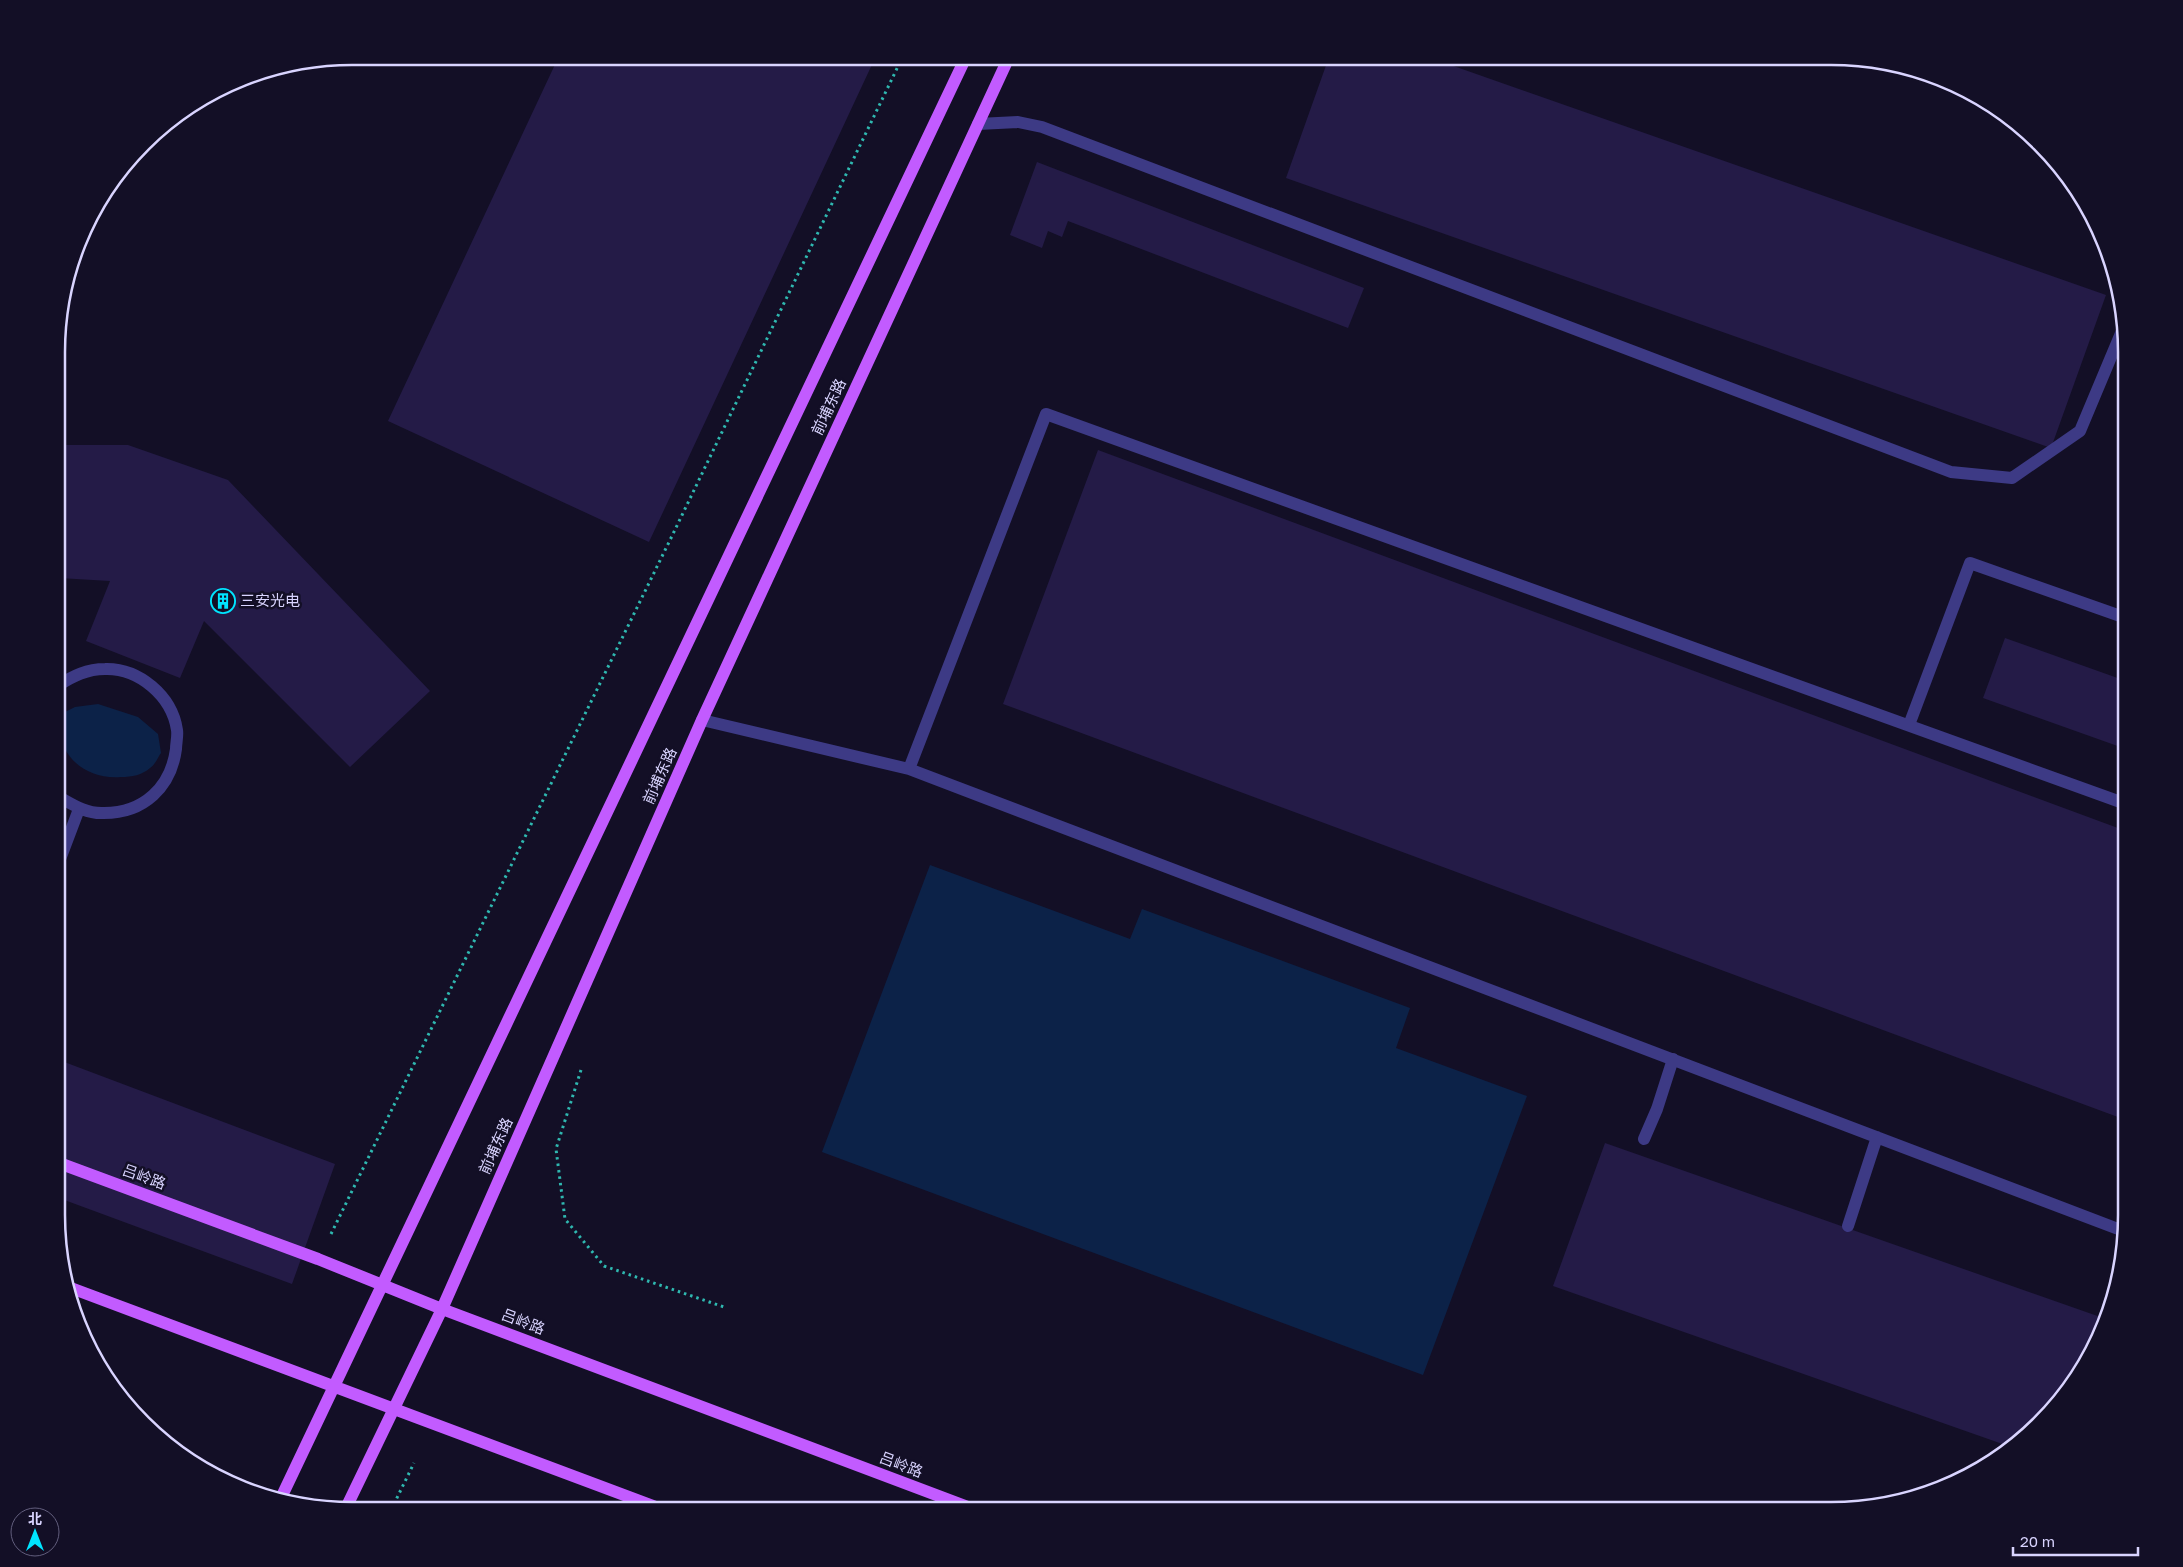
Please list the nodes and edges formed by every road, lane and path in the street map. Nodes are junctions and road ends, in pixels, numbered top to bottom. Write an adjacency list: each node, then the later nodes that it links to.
1 (899, 65): 21 (path)
2 (962, 65): 22 (main road, 前埔东路)
3 (1005, 65): 4 (main road, 前埔东路)
4 (978, 124): 5 (street); 8 (main road, 前埔东路)
5 (2117, 342)
6 (2118, 615): 9 (street)
7 (65, 682): 13 (street)
8 (702, 720): 10 (street); 24 (main road, 前埔东路)
9 (1909, 726): 10 (street); 12 (street)
10 (909, 769): 15 (street)
11 (65, 801): 13 (street)
12 (2118, 801)
13 (79, 809): 14 (street)
14 (65, 846)
15 (1673, 1059): 16 (street); 17 (street)
16 (1877, 1137): 19 (street); 20 (street)
17 (1644, 1139)
18 (65, 1164): 21 (main road, 吕岭路)
19 (1848, 1226)
20 (2117, 1229)
21 (318, 1259): 22 (main road, 吕岭路)
22 (382, 1285): 24 (main road, 吕岭路); 25 (main road, 前埔东路)
23 (75, 1290): 25 (main road)
24 (442, 1309): 26 (main road, 前埔东路); 32 (main road, 吕岭路)
25 (334, 1386): 26 (main road); 28 (main road, 前埔东路)
26 (394, 1409): 29 (main road, 前埔东路); 31 (main road)
27 (414, 1463): 30 (path)
28 (283, 1493)
29 (349, 1502)
30 (395, 1502)
31 (643, 1502)
32 (955, 1502)

